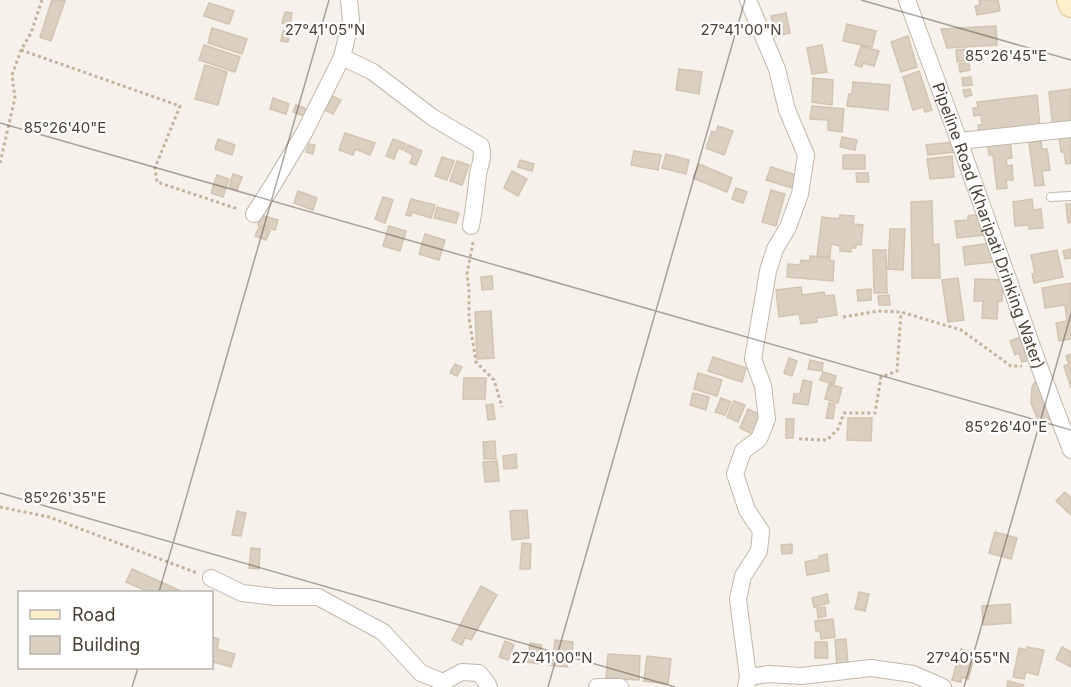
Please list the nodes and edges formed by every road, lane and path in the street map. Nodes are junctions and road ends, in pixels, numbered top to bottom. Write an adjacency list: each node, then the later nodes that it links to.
1 (42, 0): 7 (path)
2 (349, 0): 8 (street)
3 (748, 0): 24 (street)
4 (907, 0): 10 (street, Pipeline Road (Kharipati Drinking Water))
5 (1069, 0): 6 (main road)
6 (1071, 5)
7 (21, 50): 11 (path); 14 (path)
8 (342, 57): 14 (street); 15 (street)
9 (1071, 129): 10 (street)
10 (959, 141): 18 (street, Pipeline Road (Kharipati Drinking Water))
11 (0, 163)
12 (1071, 196): 13 (lane)
13 (1051, 197)
14 (254, 214)
15 (471, 226): 19 (path)
16 (901, 312): 17 (path); 18 (path); 20 (path)
17 (843, 317)
18 (1039, 366): 21 (street, Pipeline Road (Kharipati Drinking Water))
19 (502, 407)
20 (799, 439)
21 (1071, 450)
22 (0, 507): 23 (path)
23 (211, 578): 25 (street)
24 (747, 682): 28 (street)
25 (489, 687)
26 (597, 687): 27 (street)
27 (621, 687)
28 (943, 687)

